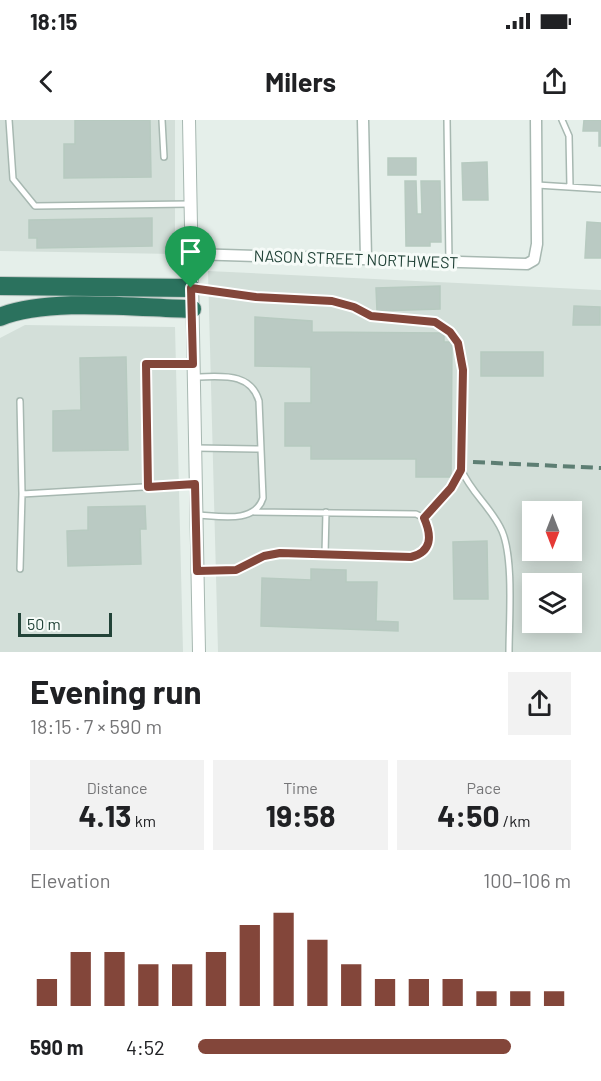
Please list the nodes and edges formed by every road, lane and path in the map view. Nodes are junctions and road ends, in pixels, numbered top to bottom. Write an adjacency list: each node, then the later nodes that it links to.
1 (9, 120): 12 (lane)
2 (162, 120): 8 (lane)
3 (189, 120): 12 (street)
4 (363, 120): 14 (street)
5 (447, 120): 15 (lane)
6 (536, 120): 9 (street)
7 (562, 120): 10 (lane)
8 (164, 157)
9 (537, 185): 10 (lane); 15 (street, NASON STREET NORTHWEST)
10 (570, 187): 11 (lane)
11 (601, 189)
12 (190, 204): 13 (street)
13 (192, 254): 14 (street, NASON STREET NORTHWEST); 17 (street)
14 (366, 258): 15 (street, NASON STREET NORTHWEST)
15 (449, 262)
16 (0, 286): 17 (highway)
17 (191, 288): 18 (street); 25 (lane)
18 (192, 309): 19 (highway); 20 (street)
19 (0, 317)
20 (193, 364): 21 (street); 27 (lane)
21 (193, 377): 23 (street); 24 (lane)
22 (20, 401): 28 (lane)
23 (195, 448): 24 (lane); 26 (street)
24 (261, 449): 29 (lane)
25 (461, 470): 32 (lane); 37 (lane)
26 (195, 484): 27 (lane); 31 (street)
27 (148, 487): 28 (lane)
28 (22, 494): 34 (lane)
29 (254, 512): 30 (lane); 31 (lane)
30 (326, 512): 32 (lane); 33 (lane)
31 (196, 515): 35 (street)
32 (424, 518): 33 (lane)
33 (325, 554): 35 (lane)
34 (20, 569)
35 (197, 571): 36 (street)
36 (199, 652)
37 (509, 652)

